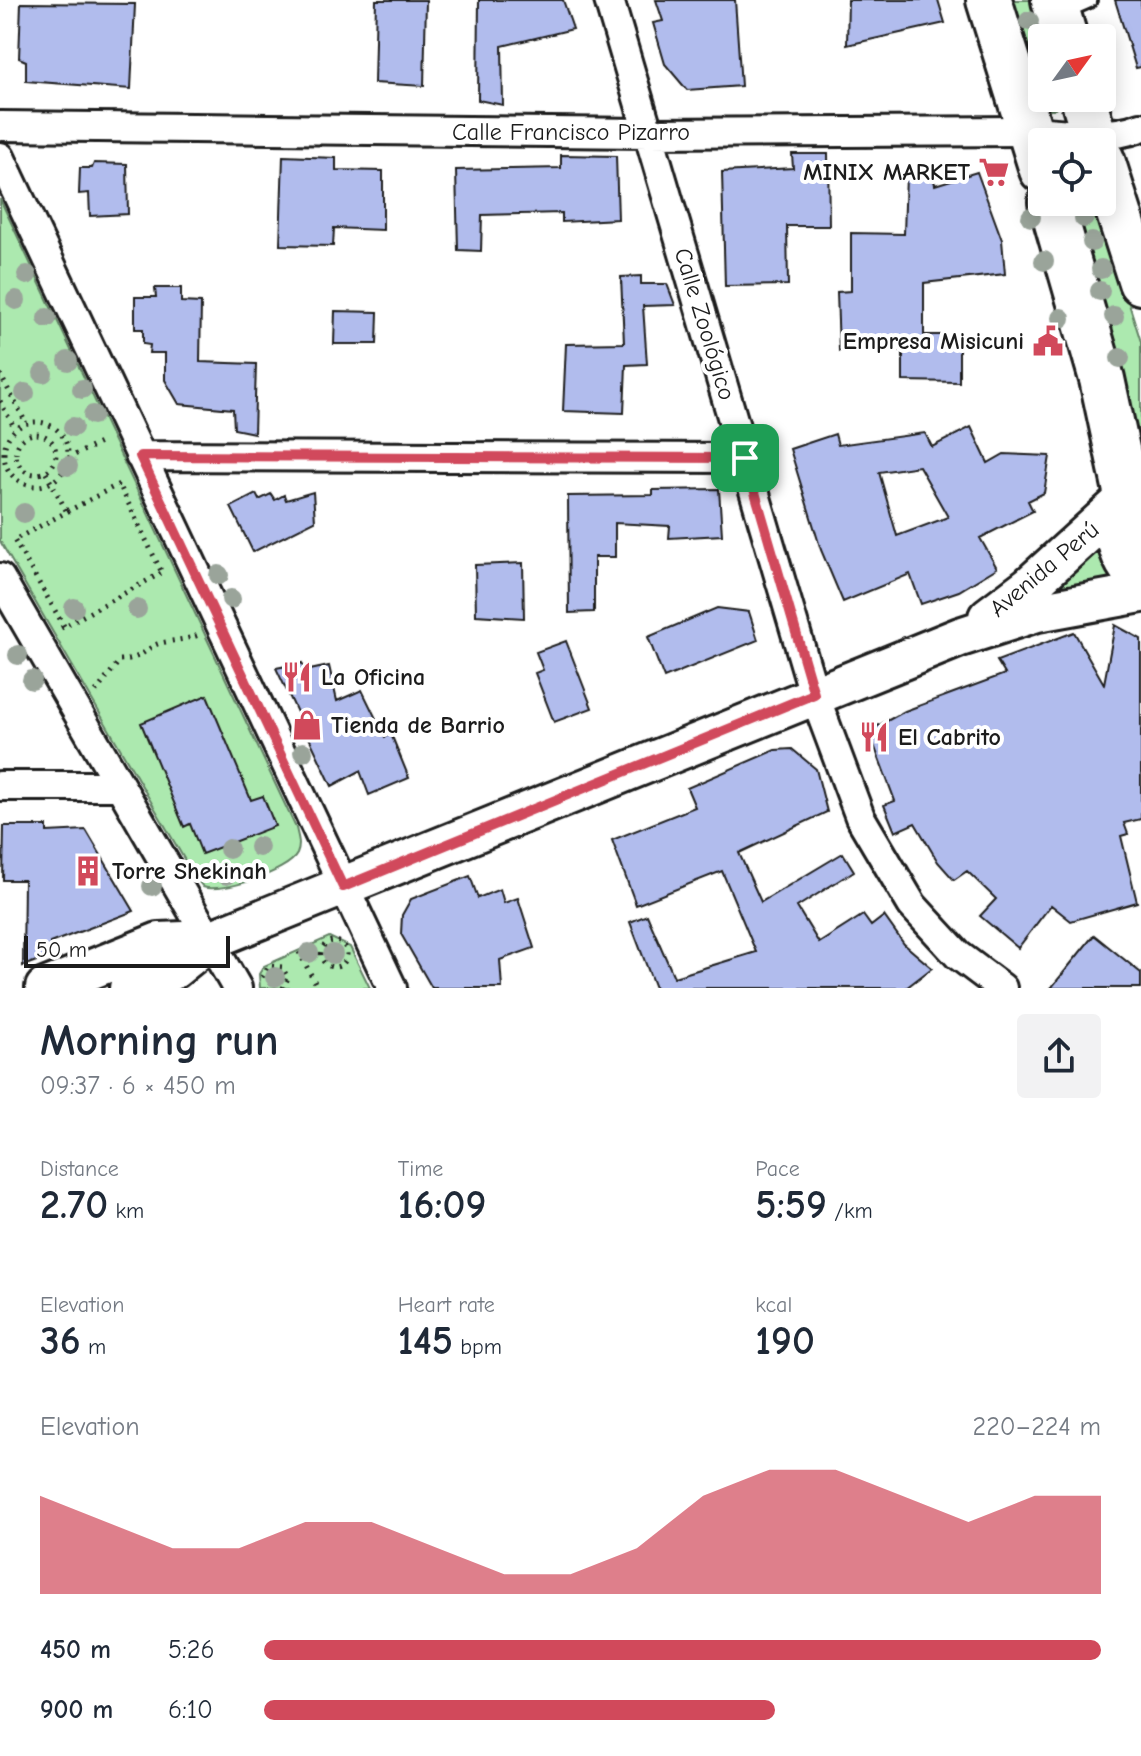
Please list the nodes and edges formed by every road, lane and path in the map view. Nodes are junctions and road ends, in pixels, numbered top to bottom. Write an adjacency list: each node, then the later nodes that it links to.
1 (609, 0): 6 (street, Calle Zoológico)
2 (989, 0): 5 (main road)
3 (0, 126): 6 (street, Calle Francisco Pizarro)
4 (1141, 127): 7 (street, Calle Francisco Pizarro)
5 (1029, 128)
6 (649, 133): 8 (street, Calle Francisco Pizarro); 19 (street, Calle Zoológico)
7 (1116, 134)
8 (1028, 150)
9 (0, 157): 18 (street)
10 (1116, 203): 12 (main road)
11 (1055, 216): 24 (main road)
12 (1141, 282)
13 (0, 374): 15 (path)
14 (0, 401): 15 (path)
15 (20, 426): 16 (path); 20 (path); 21 (path)
16 (26, 436): 22 (path); 22 (path)
17 (104, 441): 20 (path)
18 (140, 456): 19 (street); 37 (street)
19 (745, 458): 34 (street, Calle Zoológico)
20 (67, 459): 23 (path)
21 (3, 464): 23 (path)
22 (46, 473): 23 (path)
23 (51, 482): 25 (path)
24 (1131, 492): 29 (main road); 32 (main road, Avenida Perú)
25 (67, 512): 27 (path); 27 (path)
26 (169, 569): 27 (path)
27 (162, 573)
28 (0, 578): 36 (street)
29 (1141, 579)
30 (1141, 593): 32 (main road, Avenida Perú)
31 (200, 635): 33 (path)
32 (960, 637): 34 (main road, Avenida Perú)
33 (95, 693)
34 (814, 694): 37 (main road, Avenida Perú); 47 (street, Calle Zoológico)
35 (0, 786): 36 (street)
36 (120, 786): 38 (street)
37 (343, 887): 38 (main road, Avenida Perú); 46 (street)
38 (210, 940): 41 (street); 42 (main road, Avenida Perú); 43 (main road, Avenida Perú)
39 (299, 952): 45 (path)
40 (321, 956): 40 (path)
41 (250, 984): 44 (path)
42 (45, 988)
43 (129, 988)
44 (283, 988)
45 (318, 988)
46 (392, 988)
47 (1002, 988)

